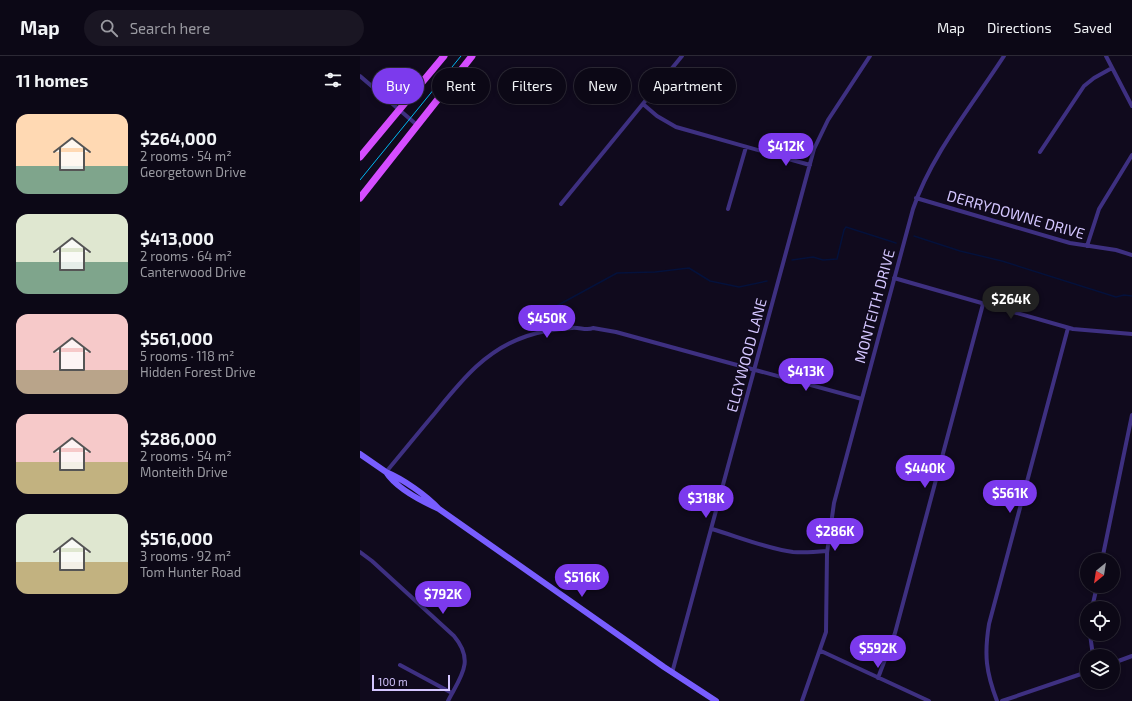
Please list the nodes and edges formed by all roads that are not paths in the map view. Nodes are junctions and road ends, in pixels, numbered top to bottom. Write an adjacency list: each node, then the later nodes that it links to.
1 (444, 56): 12 (main road)
2 (472, 56): 13 (main road)
3 (682, 56): 7 (street)
4 (870, 56): 18 (street, ELGYWOOD LANE)
5 (1004, 56): 20 (street, MONTEITH DRIVE)
6 (1106, 56): 8 (street)
7 (672, 68)
8 (1112, 68): 11 (street); 15 (street)
9 (360, 76): 12 (street)
10 (643, 104): 14 (street); 21 (street)
11 (1132, 106)
12 (398, 109): 13 (street); 17 (main road)
13 (417, 125): 19 (main road)
14 (746, 147): 18 (street); 22 (street)
15 (1040, 152)
16 (1132, 155): 23 (street)
17 (360, 156)
18 (810, 165): 29 (street, ELGYWOOD LANE)
19 (360, 198)
20 (916, 198): 23 (street, DERRYDOWNE DRIVE); 25 (street, MONTEITH DRIVE)
21 (561, 204)
22 (728, 208)
23 (1087, 246): 24 (street, DERRYDOWNE DRIVE)
24 (1132, 255)
25 (894, 278): 26 (street); 30 (street, MONTEITH DRIVE)
26 (983, 304): 27 (street); 44 (street)
27 (1068, 328): 28 (street); 50 (street)
28 (1132, 334)
29 (755, 370): 30 (street); 33 (street); 34 (street, ELGYWOOD LANE)
30 (862, 399): 35 (street, MONTEITH DRIVE)
31 (1132, 415): 37 (street)
32 (360, 454): 33 (street)
33 (386, 472): 42 (street)
34 (712, 529): 35 (street); 42 (street, ELGYWOOD LANE)
35 (827, 551): 38 (street, MONTEITH DRIVE)
36 (360, 552): 45 (street)
37 (1103, 553)
38 (821, 651): 44 (street); 48 (street, MONTEITH DRIVE)
39 (1132, 656): 40 (street)
40 (1120, 660)
41 (400, 665): 45 (street)
42 (672, 673): 47 (street)
43 (1080, 674): 51 (street)
44 (878, 678): 49 (street)
45 (452, 693): 46 (street)
46 (448, 701)
47 (716, 701)
48 (802, 701)
49 (929, 701)
50 (997, 701)
51 (1002, 701)

